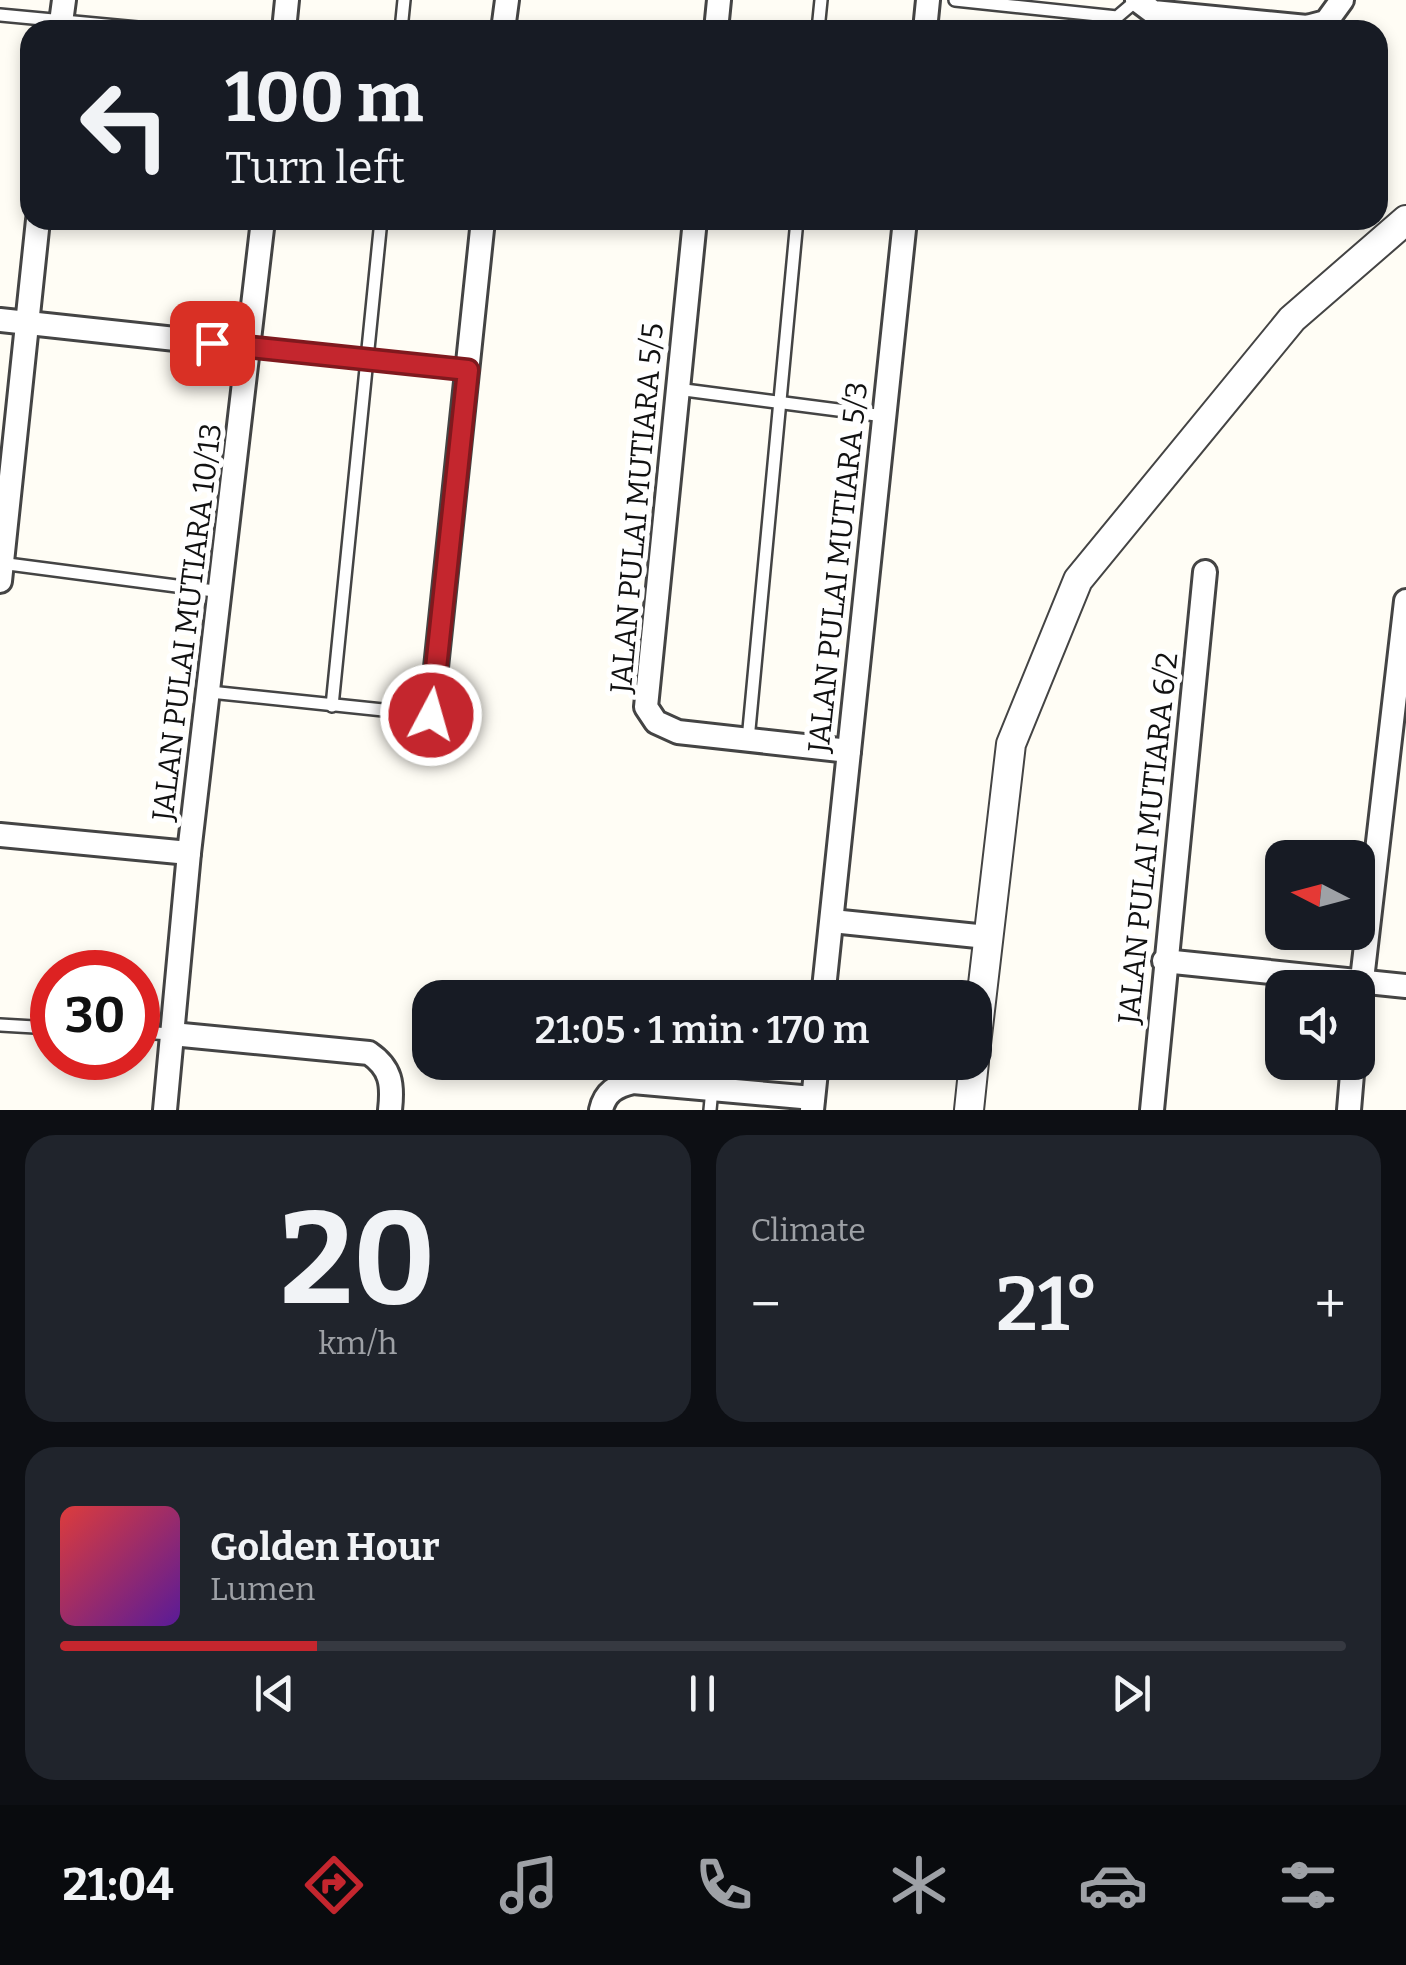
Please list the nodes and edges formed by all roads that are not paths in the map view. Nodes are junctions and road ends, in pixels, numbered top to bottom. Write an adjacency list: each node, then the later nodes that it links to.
1 (955, 0): 3 (lane)
2 (1137, 0): 3 (lane); 4 (street)
3 (1031, 4)
4 (1234, 10): 7 (street)
5 (0, 14): 6 (lane)
6 (61, 17)
7 (1277, 20)
8 (1406, 220): 37 (street)
9 (37, 230): 17 (street)
10 (262, 230): 18 (street, JALAN PULAI MUTIARA 10/13)
11 (380, 230): 19 (lane)
12 (483, 230): 20 (street)
13 (694, 230): 21 (street, JALAN PULAI MUTIARA 5/5)
14 (796, 230): 22 (lane)
15 (904, 230): 23 (street, JALAN PULAI MUTIARA 5/3)
16 (0, 320): 17 (street)
17 (26, 323): 18 (street); 24 (street)
18 (249, 347): 19 (lane); 27 (street, JALAN PULAI MUTIARA 10/13)
19 (367, 359): 20 (lane); 30 (lane)
20 (468, 370): 31 (street)
21 (677, 389): 22 (lane); 32 (street, JALAN PULAI MUTIARA 5/5)
22 (778, 400): 23 (lane); 32 (lane)
23 (884, 416): 33 (street, JALAN PULAI MUTIARA 5/3)
24 (1, 563): 26 (street); 27 (lane)
25 (1205, 572): 38 (street, JALAN PULAI MUTIARA 6/2)
26 (0, 581)
27 (222, 592): 29 (street, JALAN PULAI MUTIARA 10/13)
28 (1406, 601): 39 (street)
29 (210, 692): 30 (lane); 35 (street, JALAN PULAI MUTIARA 10/13)
30 (332, 706): 31 (lane)
31 (431, 715)
32 (748, 740): 33 (street, JALAN PULAI MUTIARA 5/5)
33 (850, 750): 36 (street, JALAN PULAI MUTIARA 5/3)
34 (0, 835): 35 (street)
35 (189, 852): 48 (street, JALAN PULAI MUTIARA 10/13)
36 (832, 921): 37 (street); 41 (street, JALAN PULAI MUTIARA 5/3)
37 (987, 937): 42 (street)
38 (1164, 961): 40 (street); 57 (street, JALAN PULAI MUTIARA 6/2)
39 (1361, 970)
40 (1265, 971)
41 (826, 980)
42 (983, 980)
43 (1375, 983): 44 (street)
44 (1406, 986)
45 (0, 1025): 46 (lane)
46 (30, 1027)
47 (160, 1033): 48 (lane)
48 (172, 1034): 53 (street, JALAN PULAI MUTIARA 10/13); 54 (street)
49 (972, 1080): 56 (street)
50 (1352, 1080): 58 (street)
51 (711, 1099): 52 (street); 55 (street)
52 (812, 1104)
53 (165, 1110)
54 (390, 1110)
55 (602, 1110)
56 (969, 1110)
57 (1152, 1110)
58 (1349, 1110)

